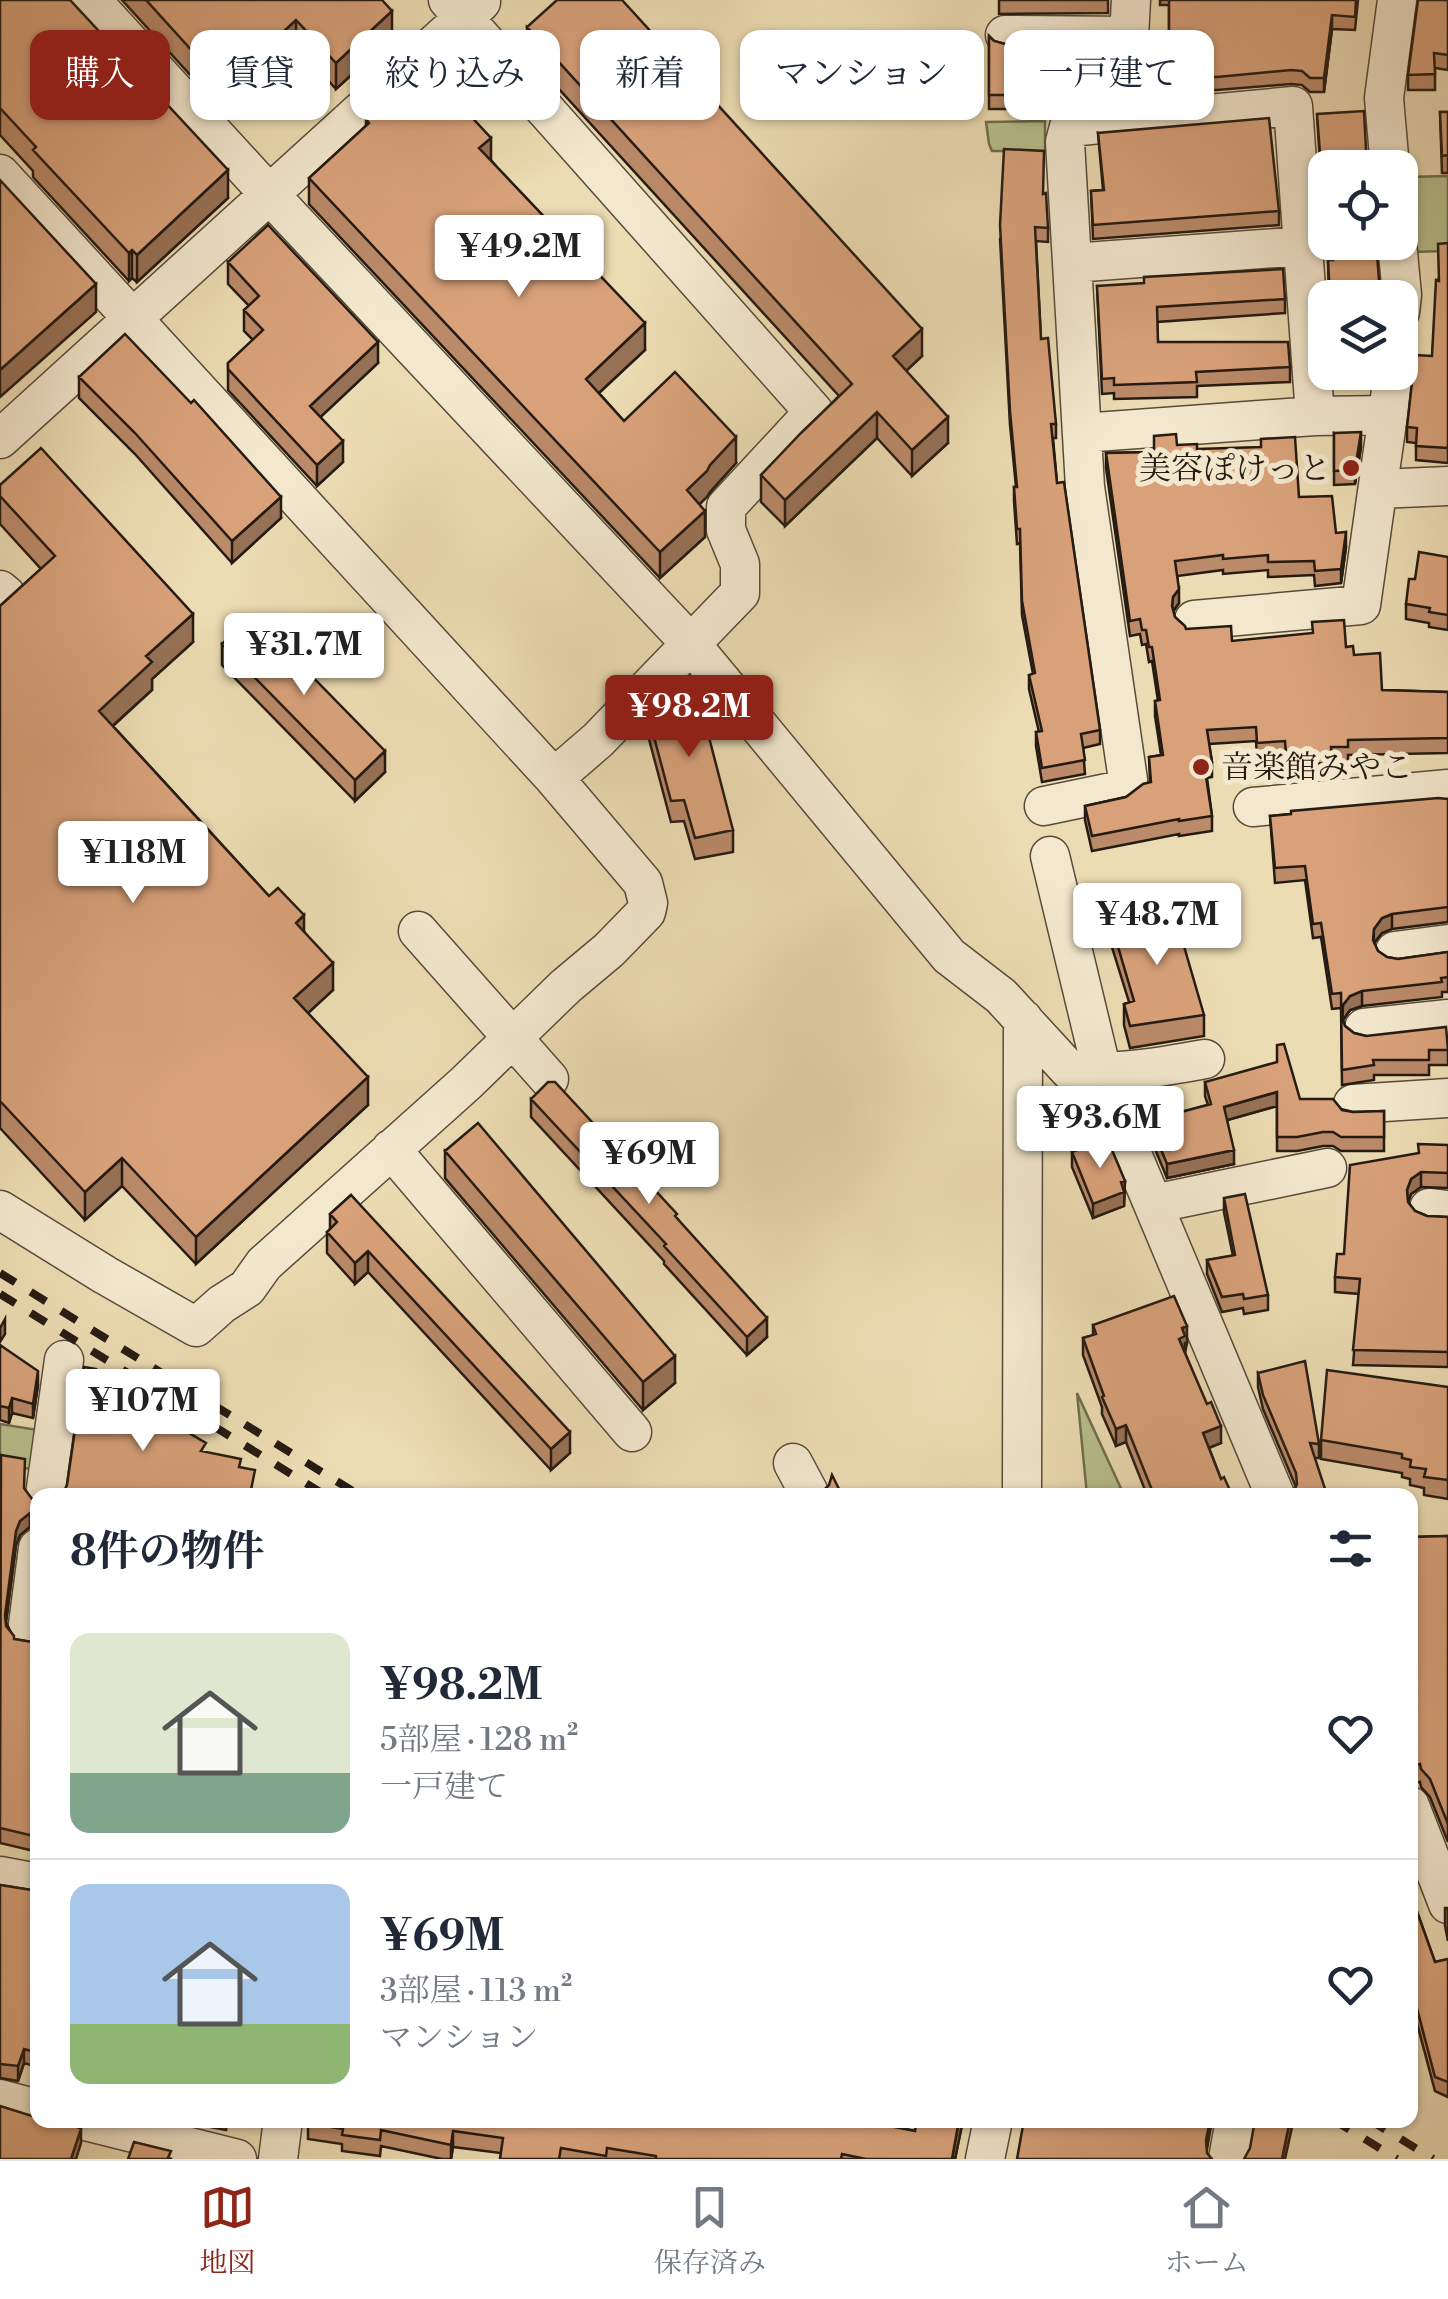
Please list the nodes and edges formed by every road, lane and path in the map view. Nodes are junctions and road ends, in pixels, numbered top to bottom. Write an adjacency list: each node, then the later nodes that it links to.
1 (90, 0): 8 (street)
2 (1131, 0): 5 (street)
3 (1397, 0): 6 (street)
4 (465, 6): 8 (street); 22 (street)
5 (1129, 30)
6 (1388, 150)
7 (0, 174): 11 (street)
8 (268, 194): 11 (street); 22 (street)
9 (1303, 246): 10 (street); 10 (street); 14 (street)
10 (1072, 264): 15 (street)
11 (133, 318): 16 (street); 23 (street)
12 (1391, 390): 13 (street)
13 (1388, 415): 14 (street); 18 (street)
14 (1315, 416): 15 (street)
15 (1082, 433): 25 (street)
16 (0, 439)
17 (1448, 486): 18 (street)
18 (1378, 489): 21 (street)
19 (0, 590): 20 (street)
20 (0, 600)
21 (1194, 620)
22 (691, 644): 23 (street); 31 (street)
23 (554, 778): 34 (street)
24 (1448, 788): 26 (street)
25 (1044, 806)
26 (1253, 806)
27 (1050, 856): 36 (street)
28 (418, 931): 34 (street)
29 (1448, 944): 30 (street)
30 (1396, 951)
31 (1023, 1019): 36 (street); 47 (street)
32 (1448, 1019): 33 (street)
33 (1364, 1028)
34 (512, 1038): 37 (street); 40 (street)
35 (1205, 1059): 36 (street)
36 (1102, 1072): 42 (street)
37 (549, 1079)
38 (1448, 1098): 39 (street)
39 (1353, 1104)
40 (391, 1149): 43 (street); 45 (street)
41 (1326, 1168): 42 (street)
42 (1153, 1204): 48 (street)
43 (0, 1210)
44 (64, 1360): 46 (street)
45 (632, 1432)
46 (46, 1488)
47 (1022, 1488)
48 (1272, 1488)
49 (1418, 1827): 52 (street)
50 (0, 1876): 51 (street)
51 (30, 1882)
52 (1448, 1904)
53 (0, 2100): 54 (street)
54 (30, 2107)
55 (114, 2128): 59 (street)
56 (282, 2128): 60 (street)
57 (992, 2128): 61 (street)
58 (1234, 2128): 62 (street)
59 (236, 2159)
60 (278, 2159)
61 (986, 2159)
62 (1228, 2159)

